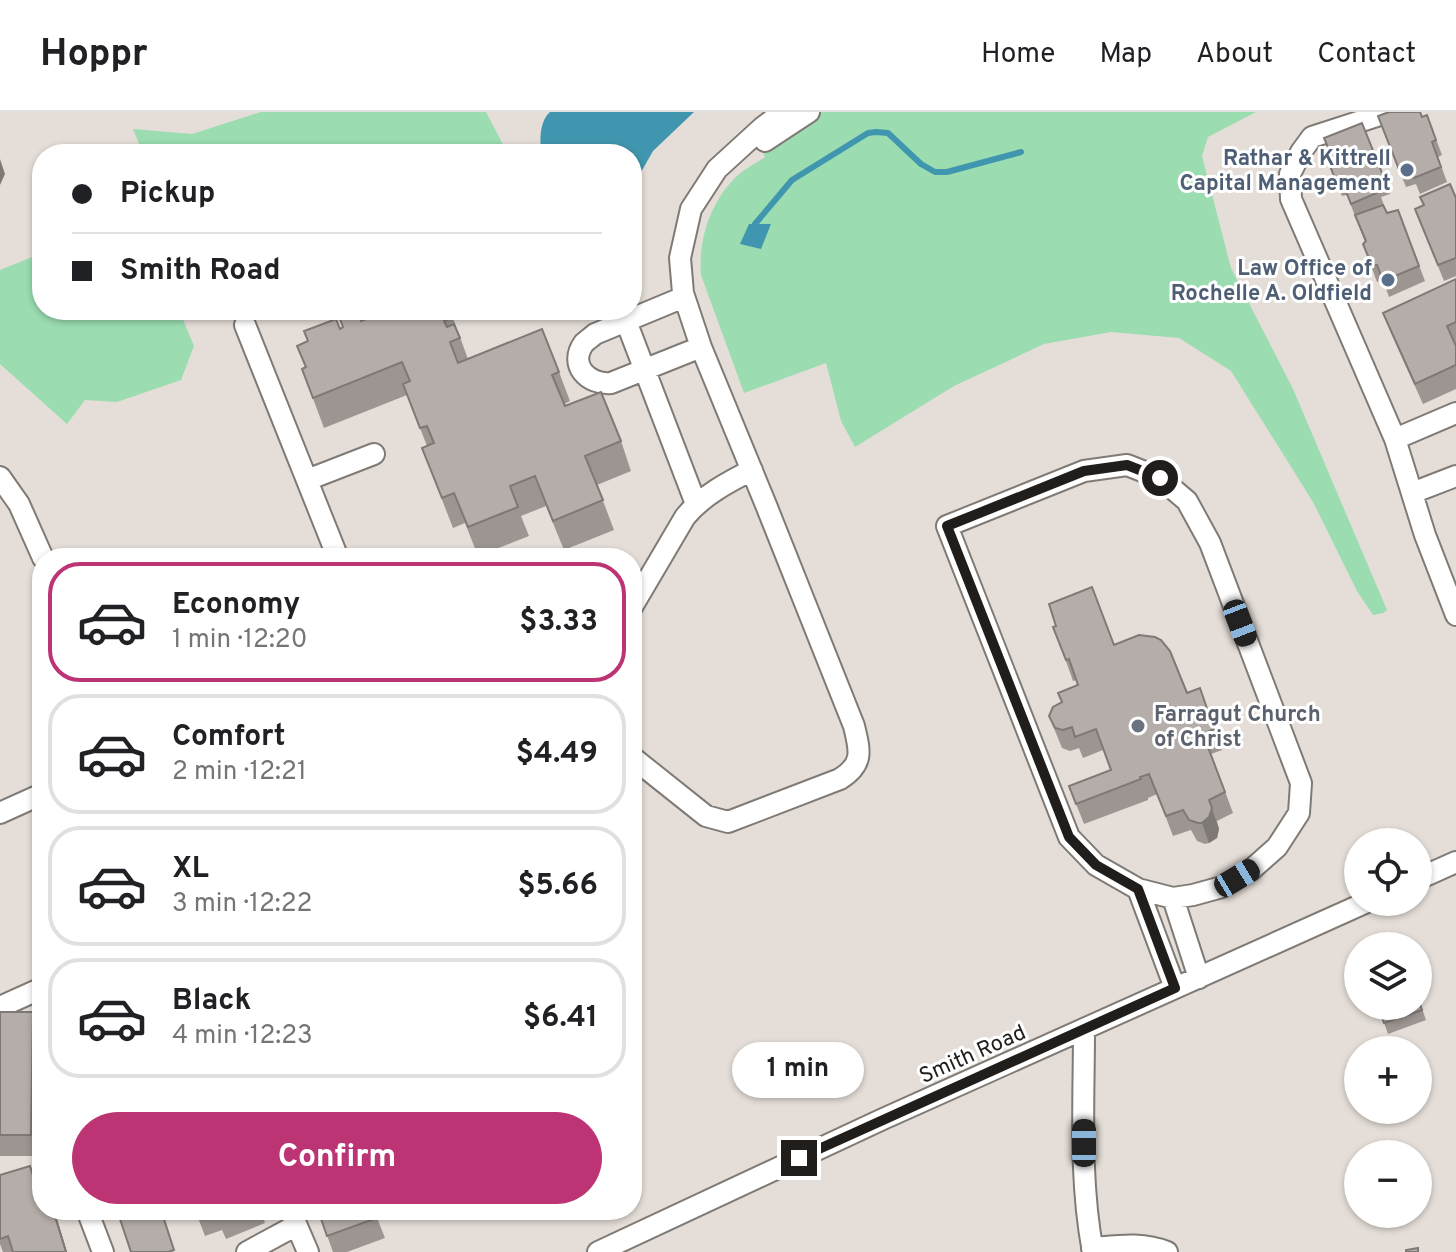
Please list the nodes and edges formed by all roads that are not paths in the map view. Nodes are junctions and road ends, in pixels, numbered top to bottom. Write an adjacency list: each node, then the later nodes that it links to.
1 (783, 112): 4 (street)
2 (809, 112): 4 (street)
3 (1389, 112): 12 (street)
4 (717, 169): 5 (street)
5 (684, 297): 6 (street); 9 (street)
6 (642, 314)
7 (626, 321): 10 (street); 10 (street)
8 (245, 325): 17 (street)
9 (701, 347): 10 (street); 14 (street)
10 (645, 371): 19 (street)
11 (1456, 413): 12 (street)
12 (1395, 439): 18 (street)
13 (374, 454): 17 (street)
14 (752, 470): 19 (street); 24 (street)
15 (1456, 476): 18 (street)
16 (0, 477): 20 (street)
17 (307, 480): 21 (street)
18 (1412, 493): 23 (street)
19 (696, 504): 22 (street)
20 (39, 548)
21 (334, 548)
22 (642, 590)
23 (1456, 615)
24 (642, 765)
25 (32, 799): 26 (street)
26 (0, 813)
27 (1456, 862): 28 (street)
28 (1432, 873)
29 (1138, 889): 30 (street); 30 (street); 33 (street)
30 (1173, 898): 32 (street)
31 (1344, 912): 32 (street, Smith Road)
32 (1199, 978): 33 (street, Smith Road)
33 (1175, 988): 36 (street, Smith Road)
34 (32, 993): 35 (street)
35 (0, 1007)
36 (1084, 1030): 40 (street); 44 (street, Smith Road)
37 (91, 1220): 41 (street)
38 (290, 1220): 42 (street)
39 (294, 1220): 43 (street)
40 (1093, 1250): 45 (street)
41 (103, 1252)
42 (247, 1252)
43 (308, 1252)
44 (598, 1252)
45 (1167, 1252)

